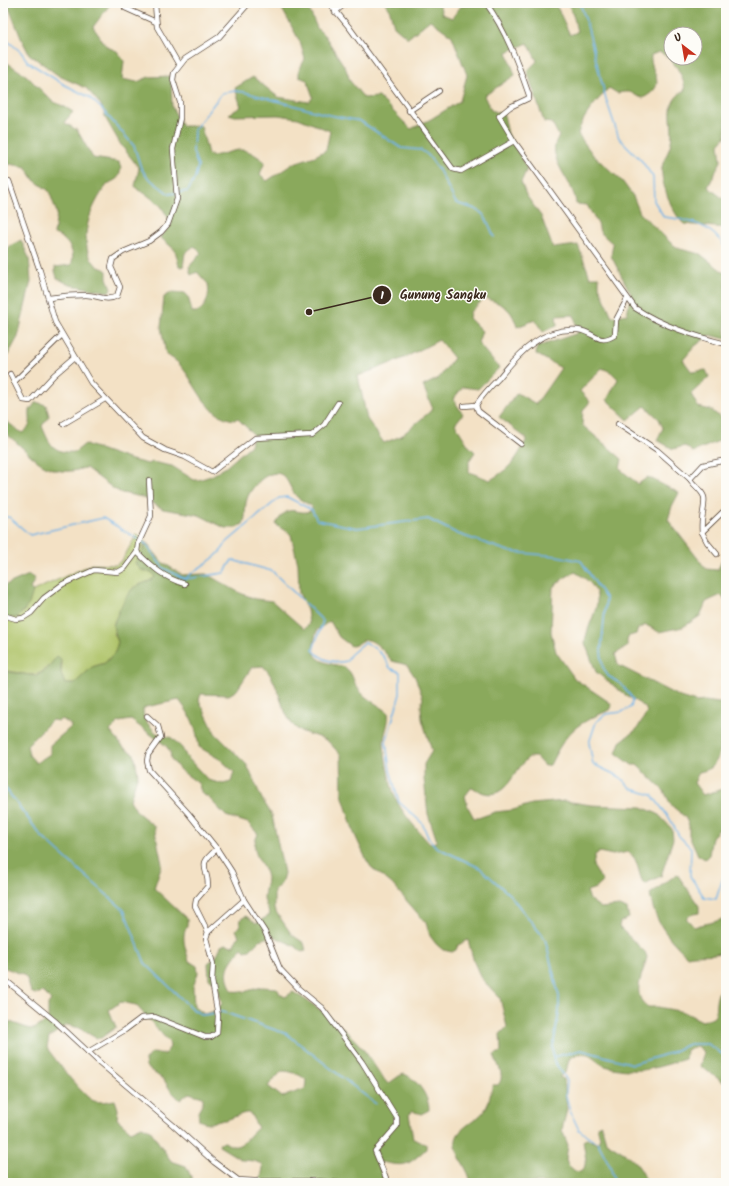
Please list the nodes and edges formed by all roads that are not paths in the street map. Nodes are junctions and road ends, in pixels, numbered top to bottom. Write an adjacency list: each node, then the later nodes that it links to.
1 (249, 3): 9 (street)
2 (329, 3): 7 (street)
3 (346, 3): 7 (street)
4 (486, 3): 12 (street)
5 (154, 4): 8 (street)
6 (125, 8): 8 (street)
7 (335, 12): 11 (street)
8 (156, 22): 9 (street)
9 (179, 65): 14 (street)
10 (439, 91): 11 (street)
11 (409, 111): 12 (street)
12 (514, 141): 15 (street)
13 (9, 181): 14 (street)
14 (48, 298): 16 (street)
15 (627, 299): 17 (street); 23 (street)
16 (62, 335): 18 (street); 20 (street)
17 (726, 344)
18 (74, 357): 20 (street); 21 (street)
19 (10, 374): 20 (street)
20 (14, 382)
21 (105, 399): 22 (street); 25 (street)
22 (338, 403)
23 (476, 405): 24 (street); 27 (street)
24 (464, 406)
25 (63, 424)
26 (618, 424): 29 (street)
27 (521, 444)
28 (726, 460): 29 (street)
29 (690, 479): 32 (street)
30 (149, 480): 33 (street)
31 (726, 509): 32 (street)
32 (702, 532): 34 (street)
33 (137, 552): 35 (street); 36 (street)
34 (717, 554)
35 (185, 584)
36 (3, 615)
37 (147, 716): 38 (street)
38 (217, 849): 39 (street); 40 (street)
39 (244, 900): 40 (street); 44 (street)
40 (208, 932): 42 (street)
41 (3, 978): 42 (street)
42 (88, 1052): 43 (street)
43 (340, 1183)
44 (388, 1183)

